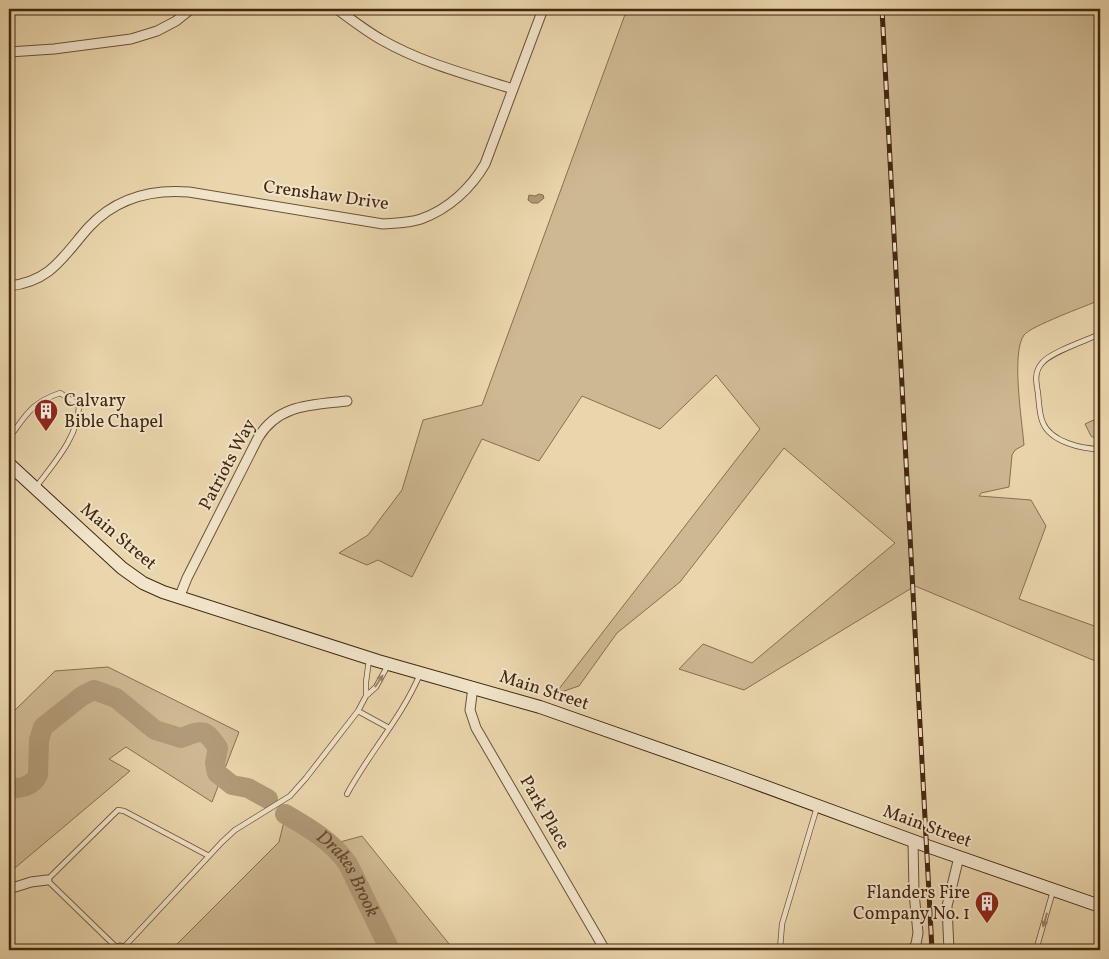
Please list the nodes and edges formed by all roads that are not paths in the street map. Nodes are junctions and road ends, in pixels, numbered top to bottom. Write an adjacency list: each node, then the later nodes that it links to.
1 (191, 9): 4 (street)
2 (337, 9): 5 (street)
3 (543, 9): 5 (street, Crenshaw Drive)
4 (9, 52)
5 (513, 89): 6 (street, Crenshaw Drive)
6 (9, 286)
7 (1100, 334): 10 (lane)
8 (347, 402): 13 (street, Patriots Way)
9 (9, 438): 12 (lane)
10 (1100, 449)
11 (9, 464): 12 (street, Main Street)
12 (35, 488): 13 (street, Main Street)
13 (179, 598): 14 (street, Main Street)
14 (370, 658): 15 (street, Main Street); 18 (lane)
15 (388, 664): 16 (street, Main Street); 18 (lane, one-way to 15)
16 (420, 673): 17 (street, Main Street); 20 (lane)
17 (472, 687): 22 (street, Main Street); 31 (street, Park Place)
18 (366, 696): 19 (lane)
19 (358, 711): 20 (lane); 24 (lane)
20 (389, 728): 21 (lane)
21 (347, 794)
22 (818, 806): 23 (street, Main Street); 32 (lane)
23 (913, 841): 25 (street, Main Street); 33 (street)
24 (209, 856): 26 (lane); 30 (lane)
25 (959, 857): 28 (street, Main Street); 34 (street)
26 (47, 880): 27 (street); 30 (lane)
27 (9, 889)
28 (1054, 890): 29 (street, Main Street); 35 (lane, one-way to 35)
29 (1100, 906)
30 (121, 949)
31 (605, 950)
32 (783, 950)
33 (912, 950)
34 (949, 950)
35 (1036, 950)

